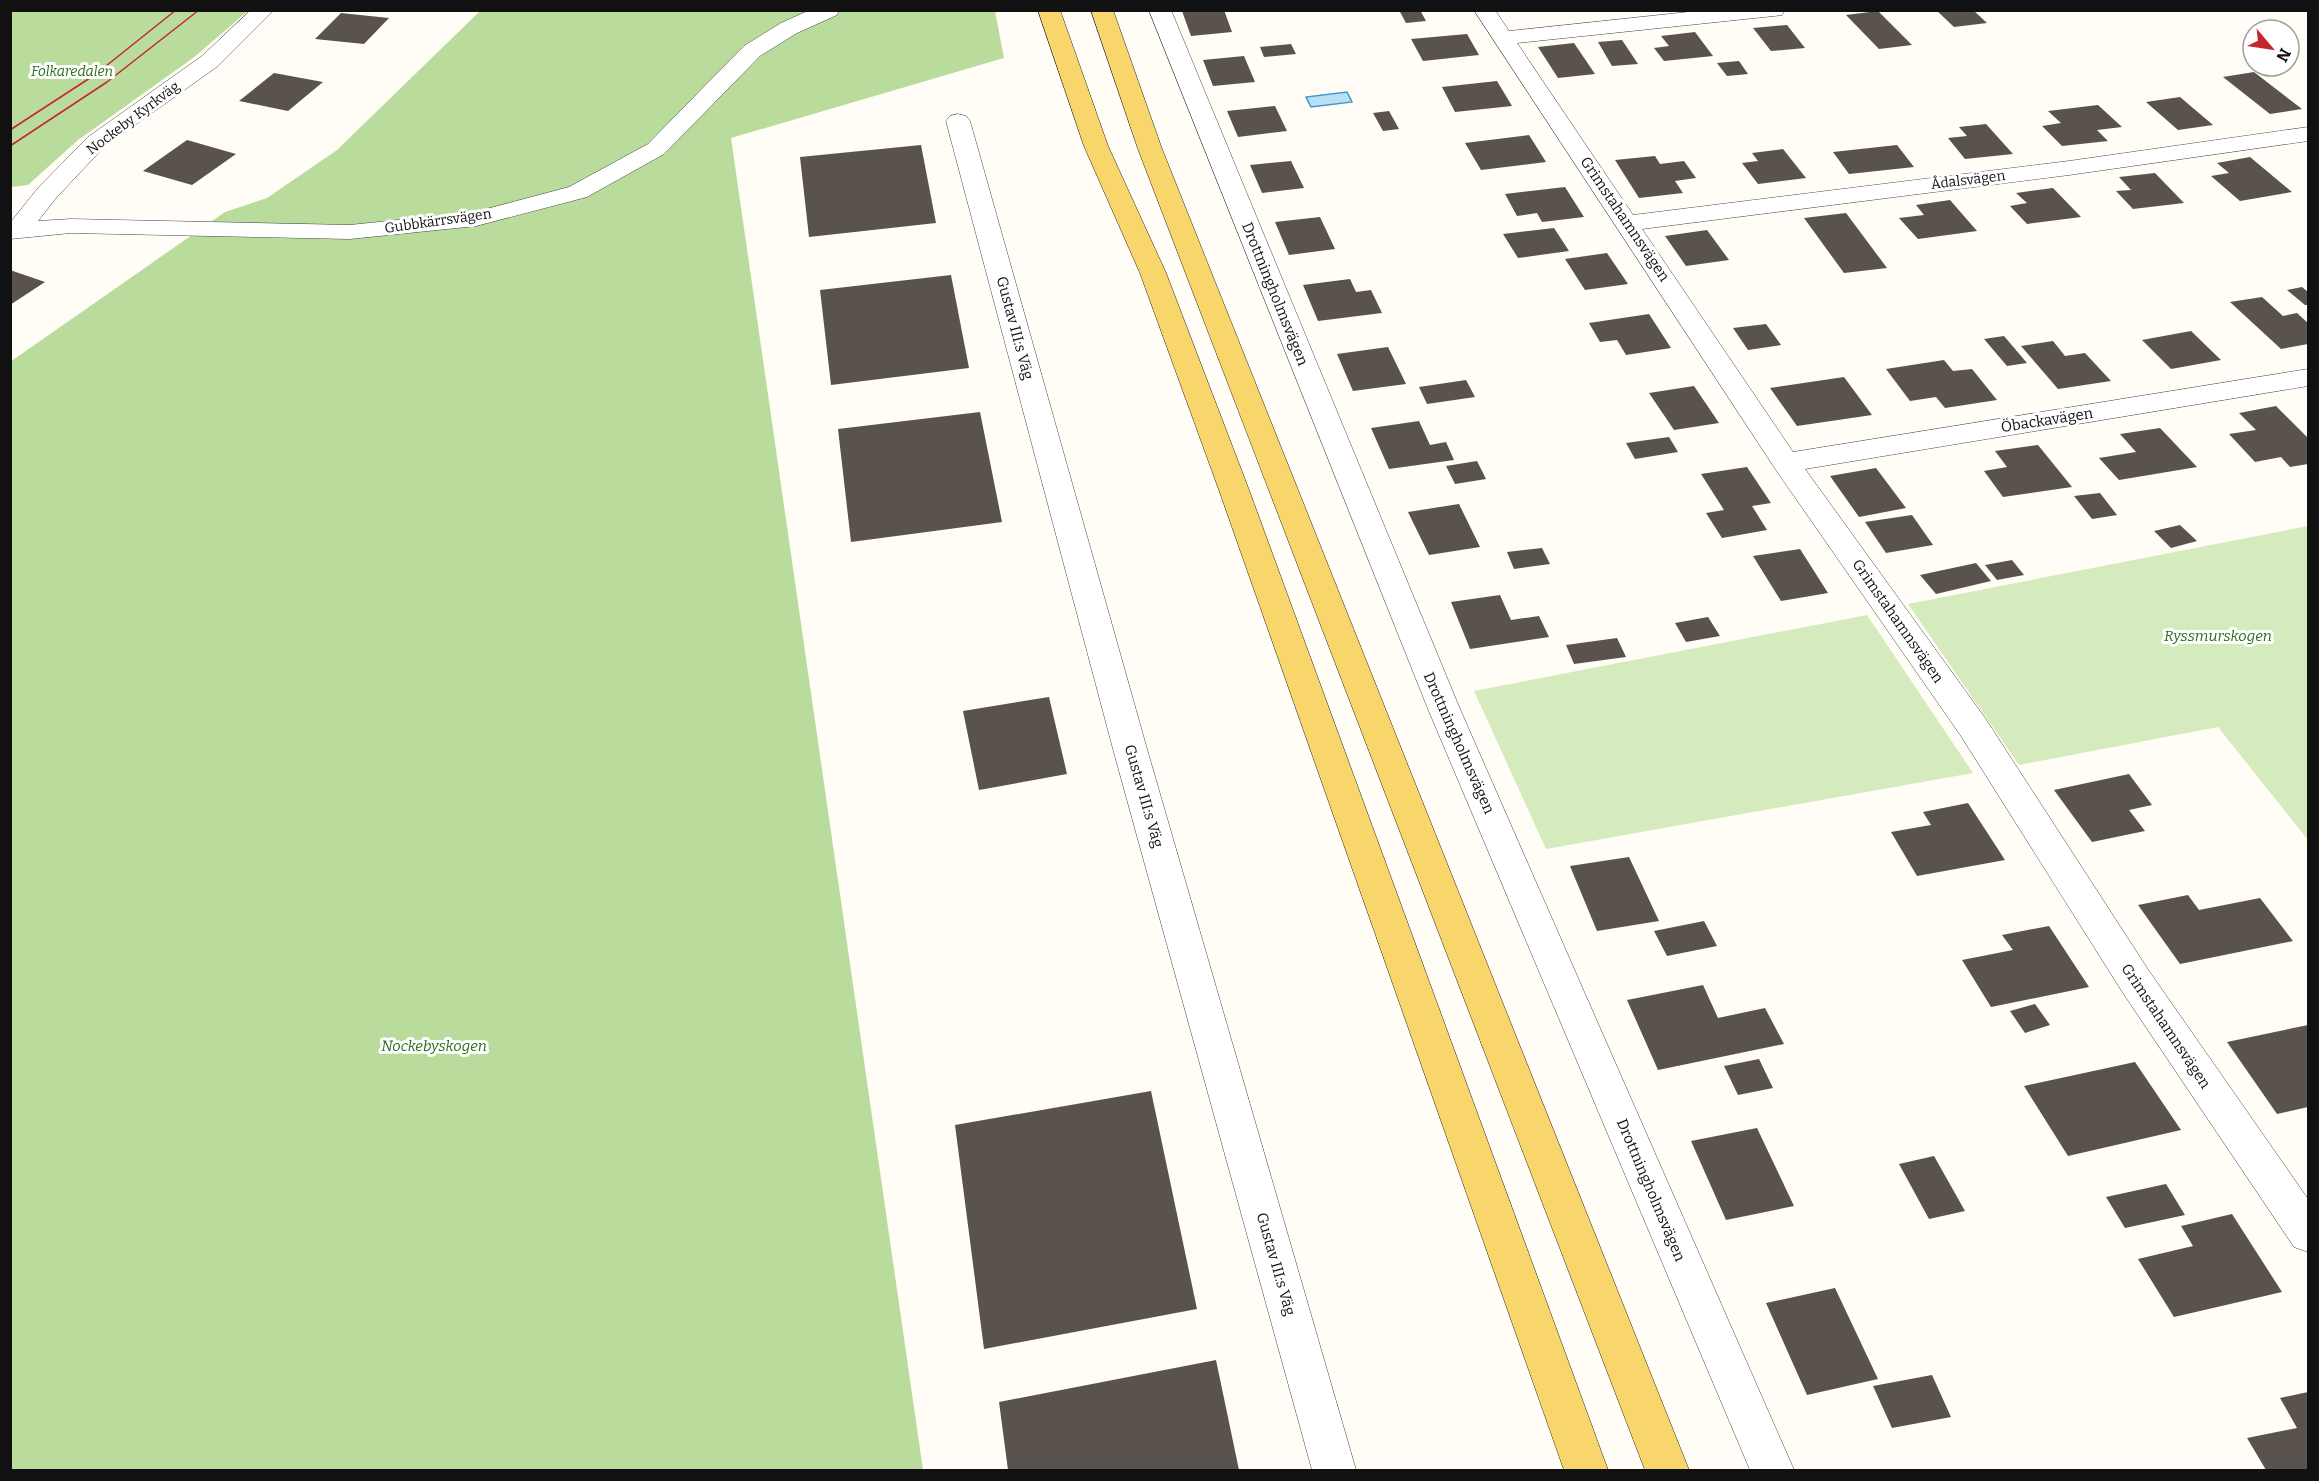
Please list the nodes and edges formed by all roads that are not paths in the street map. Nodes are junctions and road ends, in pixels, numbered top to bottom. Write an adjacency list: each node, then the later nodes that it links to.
1 (264, 10): 12 (street, Nockeby Kyrkväg)
2 (829, 10): 12 (street, Gubbkärrsvägen)
3 (1049, 10): 17 (main road)
4 (1102, 10): 18 (main road)
5 (1160, 10): 19 (street, Drottningholmsvägen)
6 (1484, 10): 8 (street, Grimstahamnsvägen)
7 (1774, 10): 8 (street)
8 (1505, 39): 11 (street, Grimstahamnsvägen)
9 (958, 121): 16 (street, Gustav III:s Väg)
10 (2308, 134): 11 (street, Ådalsvägen)
11 (1628, 223): 14 (street, Grimstahamnsvägen)
12 (14, 231)
13 (2308, 377): 14 (street, Öbackavägen)
14 (1786, 462): 15 (street, Grimstahamnsvägen)
15 (2308, 1233)
16 (1334, 1470)
17 (1586, 1470)
18 (1667, 1470)
19 (1772, 1470)

